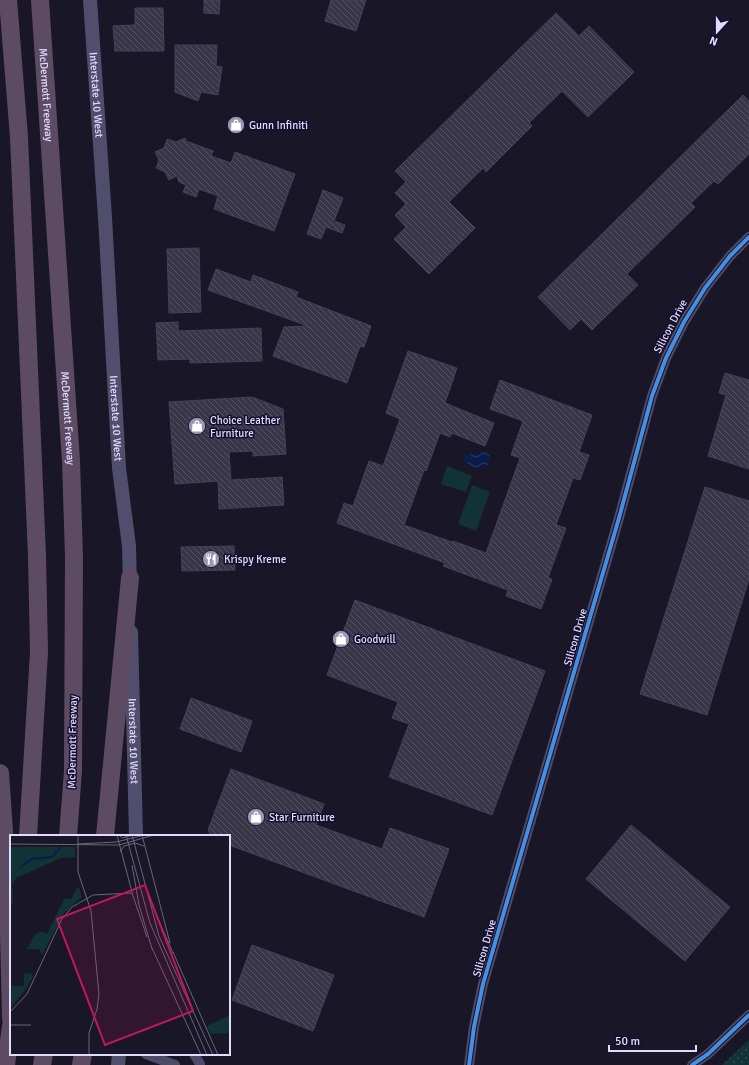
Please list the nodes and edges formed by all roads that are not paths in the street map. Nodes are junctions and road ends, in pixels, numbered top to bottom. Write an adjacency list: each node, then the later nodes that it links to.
1 (8, 0): 7 (highway)
2 (40, 0): 8 (highway, McDermott Freeway)
3 (90, 0): 5 (main road, Interstate 10 West)
4 (749, 237): 25 (street, Silicon Drive)
5 (130, 578): 9 (highway); 10 (main road, Interstate 10 West)
6 (0, 773): 11 (highway)
7 (28, 835)
8 (68, 835)
9 (105, 835)
10 (136, 835)
11 (10, 976)
12 (749, 1015): 26 (street)
13 (10, 1034): 19 (highway)
14 (44, 1055): 20 (highway)
15 (83, 1055): 21 (highway)
16 (119, 1055): 22 (main road)
17 (149, 1055): 23 (street)
18 (194, 1055): 24 (street)
19 (6, 1065)
20 (42, 1065)
21 (81, 1065)
22 (118, 1065)
23 (175, 1065)
24 (199, 1065)
25 (469, 1065)
26 (692, 1065)

